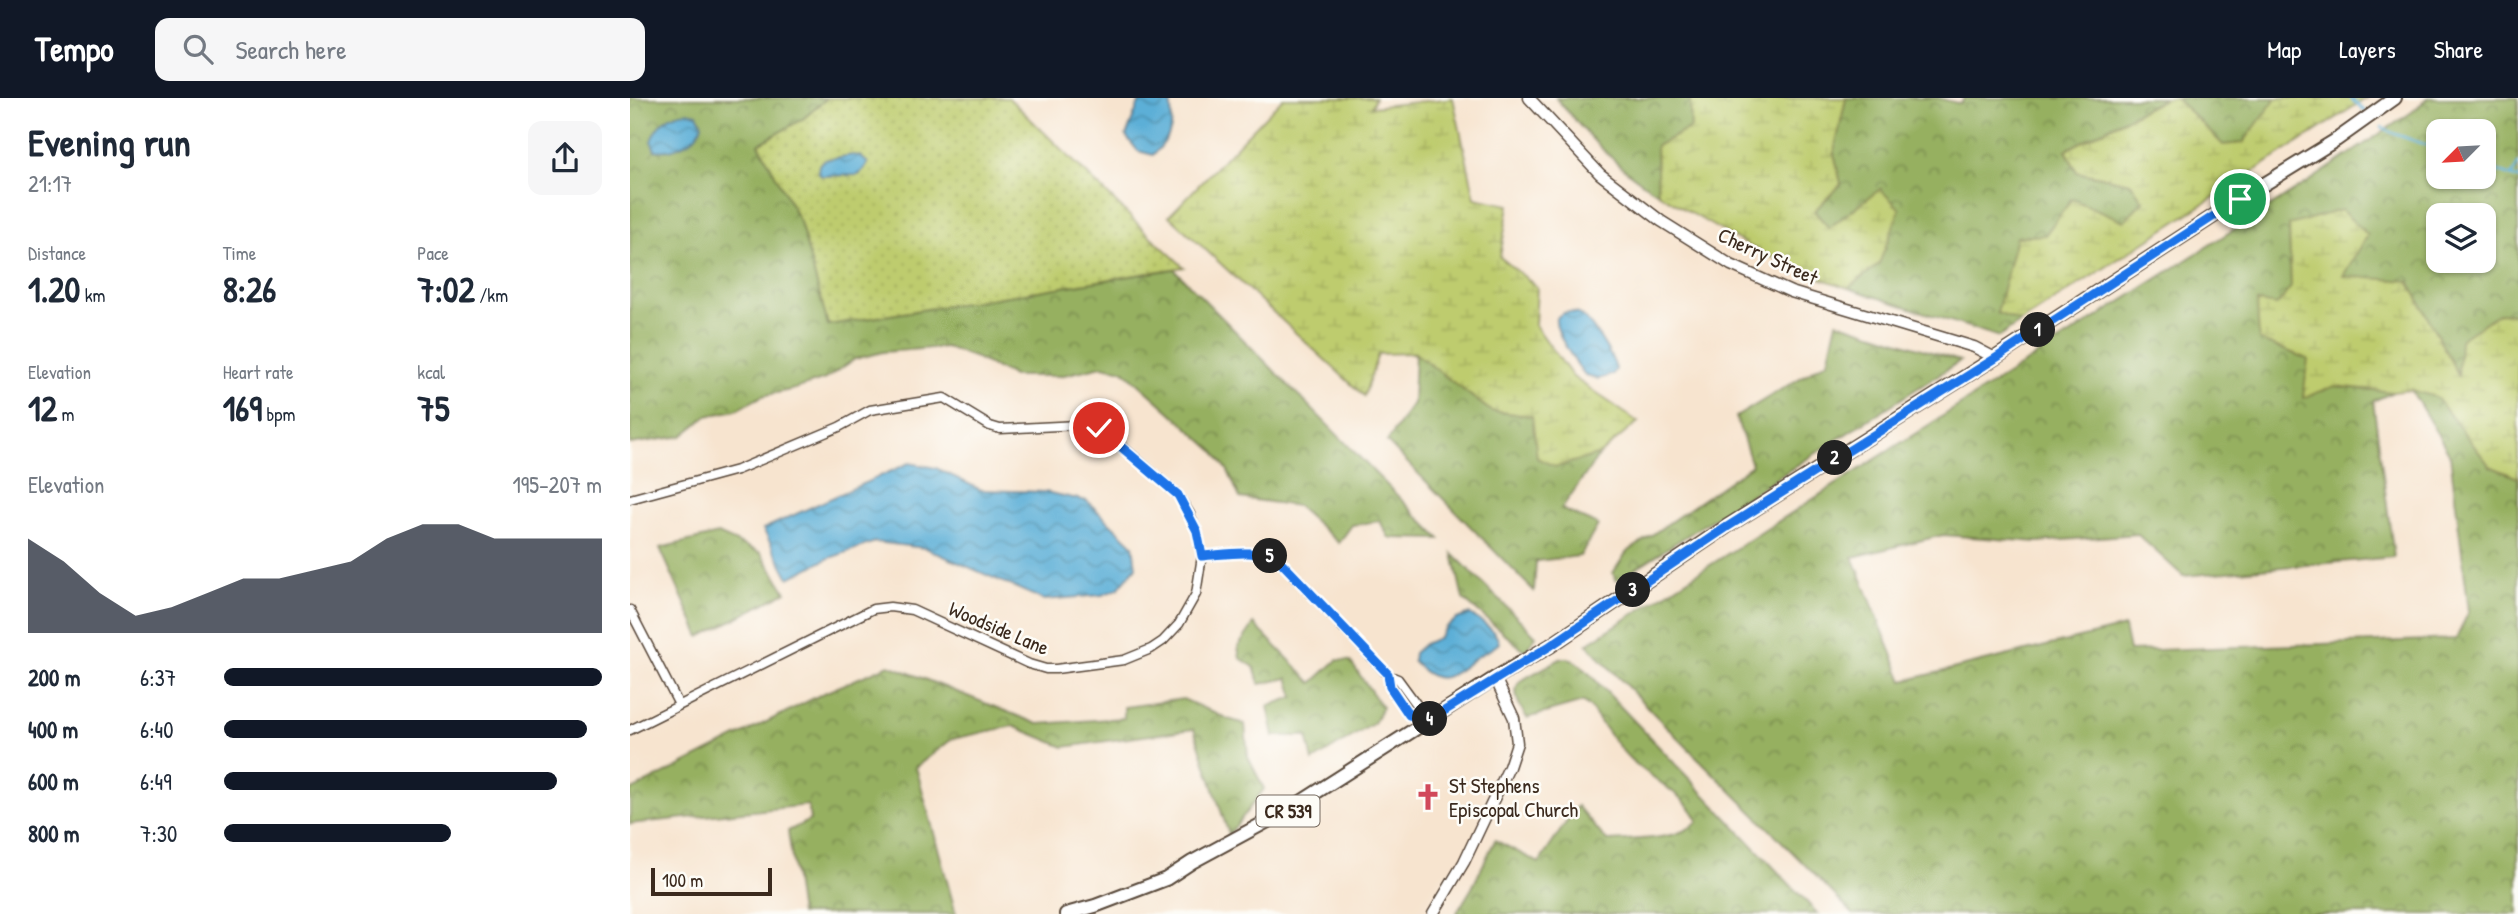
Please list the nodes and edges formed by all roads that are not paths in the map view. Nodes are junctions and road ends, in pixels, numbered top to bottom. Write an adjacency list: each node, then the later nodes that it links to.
1 (1529, 98): 3 (street, Cherry Street)
2 (2395, 98): 3 (main road, CR 539)
3 (1996, 358): 7 (main road, CR 539)
4 (630, 499): 5 (street, Woodside Lane)
5 (1202, 556): 8 (street, Woodside Lane); 9 (street)
6 (630, 610): 8 (street)
7 (1495, 678): 9 (main road, CR 539); 12 (street)
8 (679, 705): 10 (street, Woodside Lane)
9 (1421, 721): 11 (main road, CR 539)
10 (630, 730)
11 (1066, 914)
12 (1433, 914)

